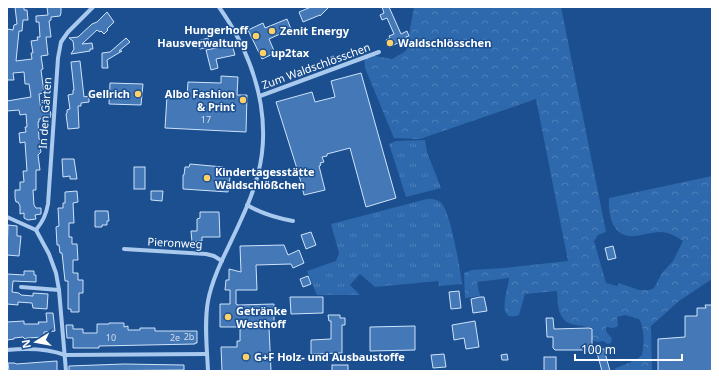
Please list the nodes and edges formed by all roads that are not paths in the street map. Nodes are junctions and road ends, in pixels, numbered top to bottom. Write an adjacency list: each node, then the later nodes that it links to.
1 (93, 7): 8 (street, In den Gärten)
2 (220, 7): 4 (street, Zum Waldschlösschen)
3 (378, 52): 4 (street, Zum Waldschlösschen)
4 (260, 96): 5 (street, Zum Waldschlösschen)
5 (247, 205): 7 (street); 10 (street, Zum Waldschlösschen)
6 (7, 217): 8 (street)
7 (293, 221)
8 (36, 230): 12 (street)
9 (124, 249): 10 (street, Pieronweg)
10 (222, 261): 14 (street, Zum Waldschlösschen)
11 (21, 287): 12 (street)
12 (59, 290): 15 (street)
13 (7, 350): 15 (street)
14 (207, 354): 15 (street); 17 (street, Zum Waldschlösschen)
15 (64, 355): 16 (street)
16 (66, 371)
17 (208, 371)

